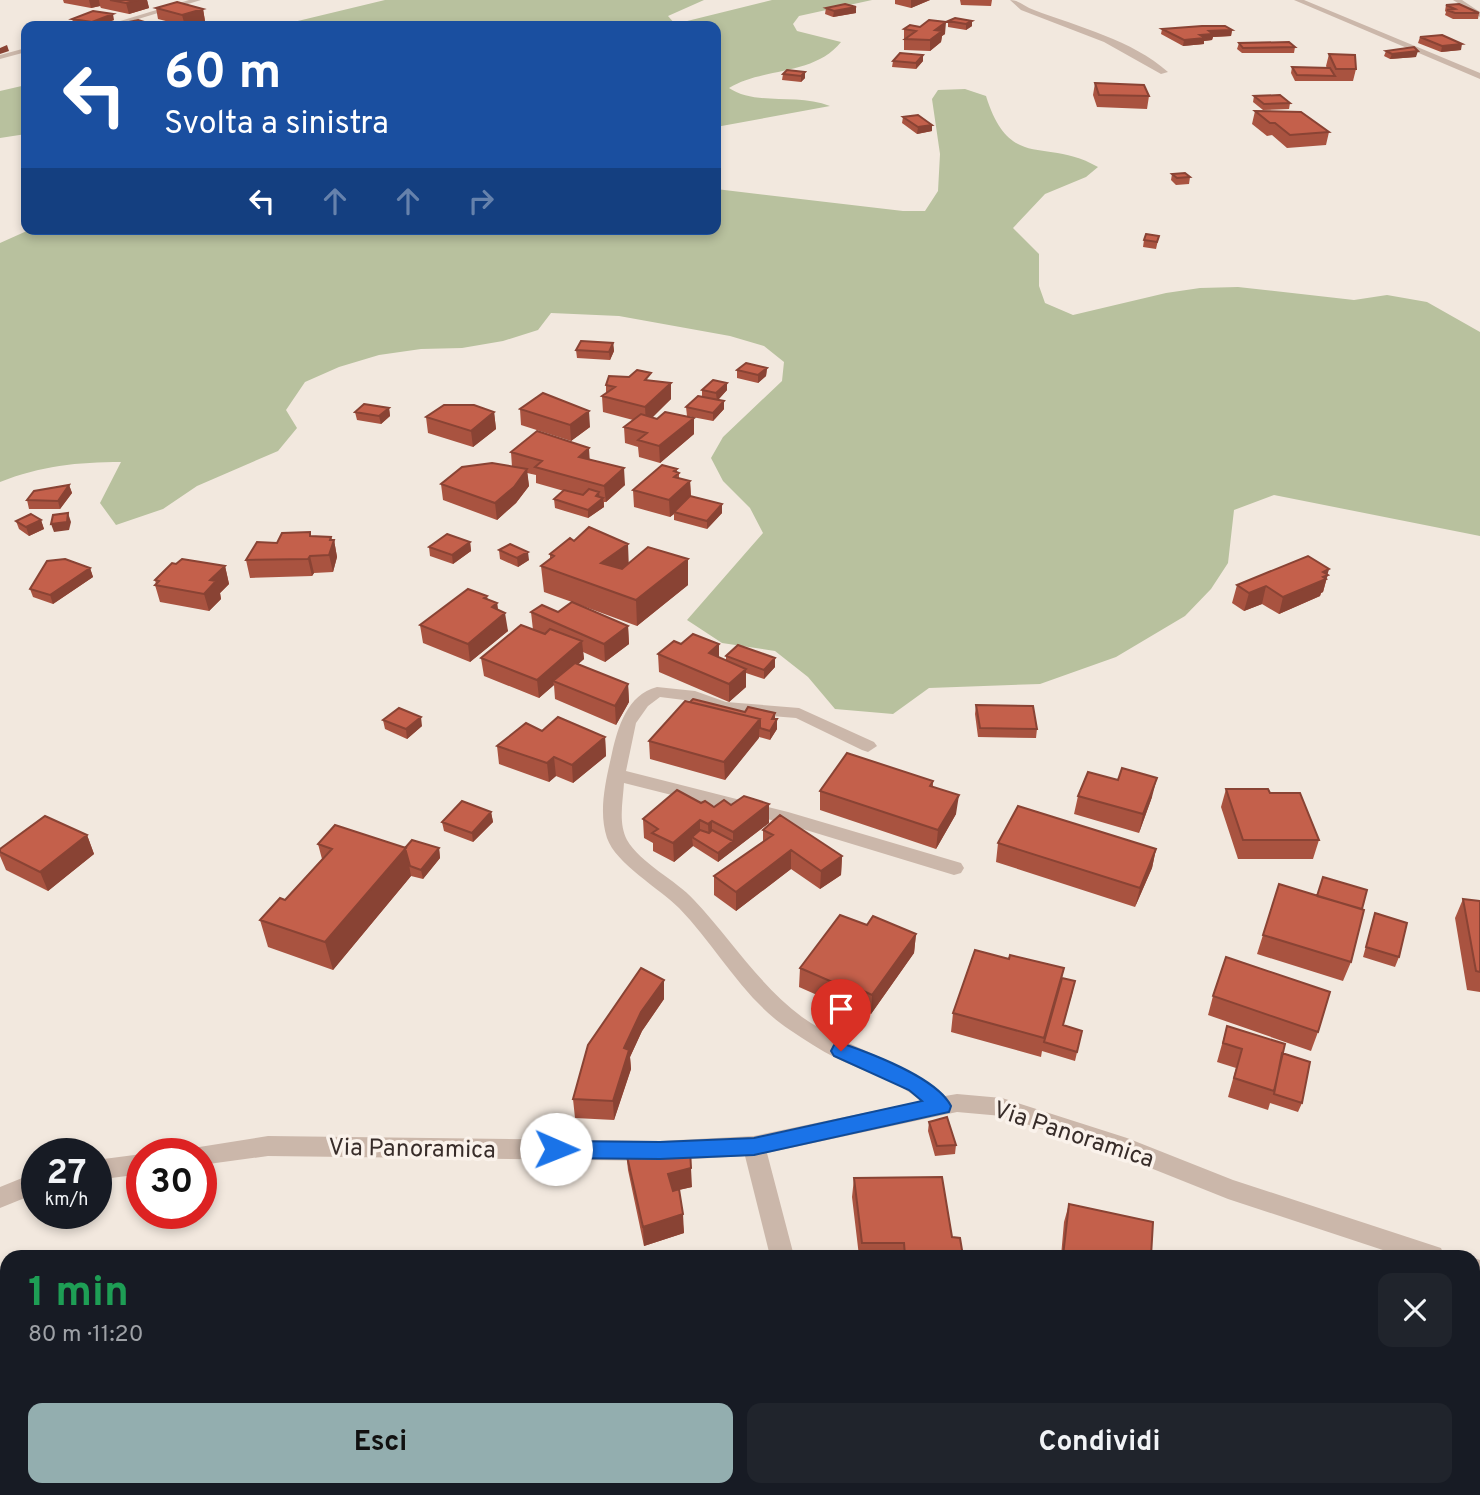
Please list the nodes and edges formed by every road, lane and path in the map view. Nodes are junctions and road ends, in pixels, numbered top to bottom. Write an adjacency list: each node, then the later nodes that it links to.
1 (197, 0): 6 (street)
2 (1014, 0): 9 (street)
3 (1298, 0): 10 (street)
4 (1463, 1): 5 (street)
5 (1480, 15)
6 (125, 21)
7 (21, 51): 8 (street)
8 (0, 57)
9 (1164, 72)
10 (1480, 76)
11 (868, 746): 12 (street)
12 (616, 775): 13 (street); 14 (street)
13 (954, 868)
14 (941, 1106): 15 (street, Via Panoramica); 20 (street, Via Panoramica)
15 (754, 1146): 16 (street, Via Panoramica); 19 (street)
16 (217, 1153)
17 (21, 1189): 18 (street)
18 (0, 1198)
19 (780, 1250)
20 (1414, 1250)

